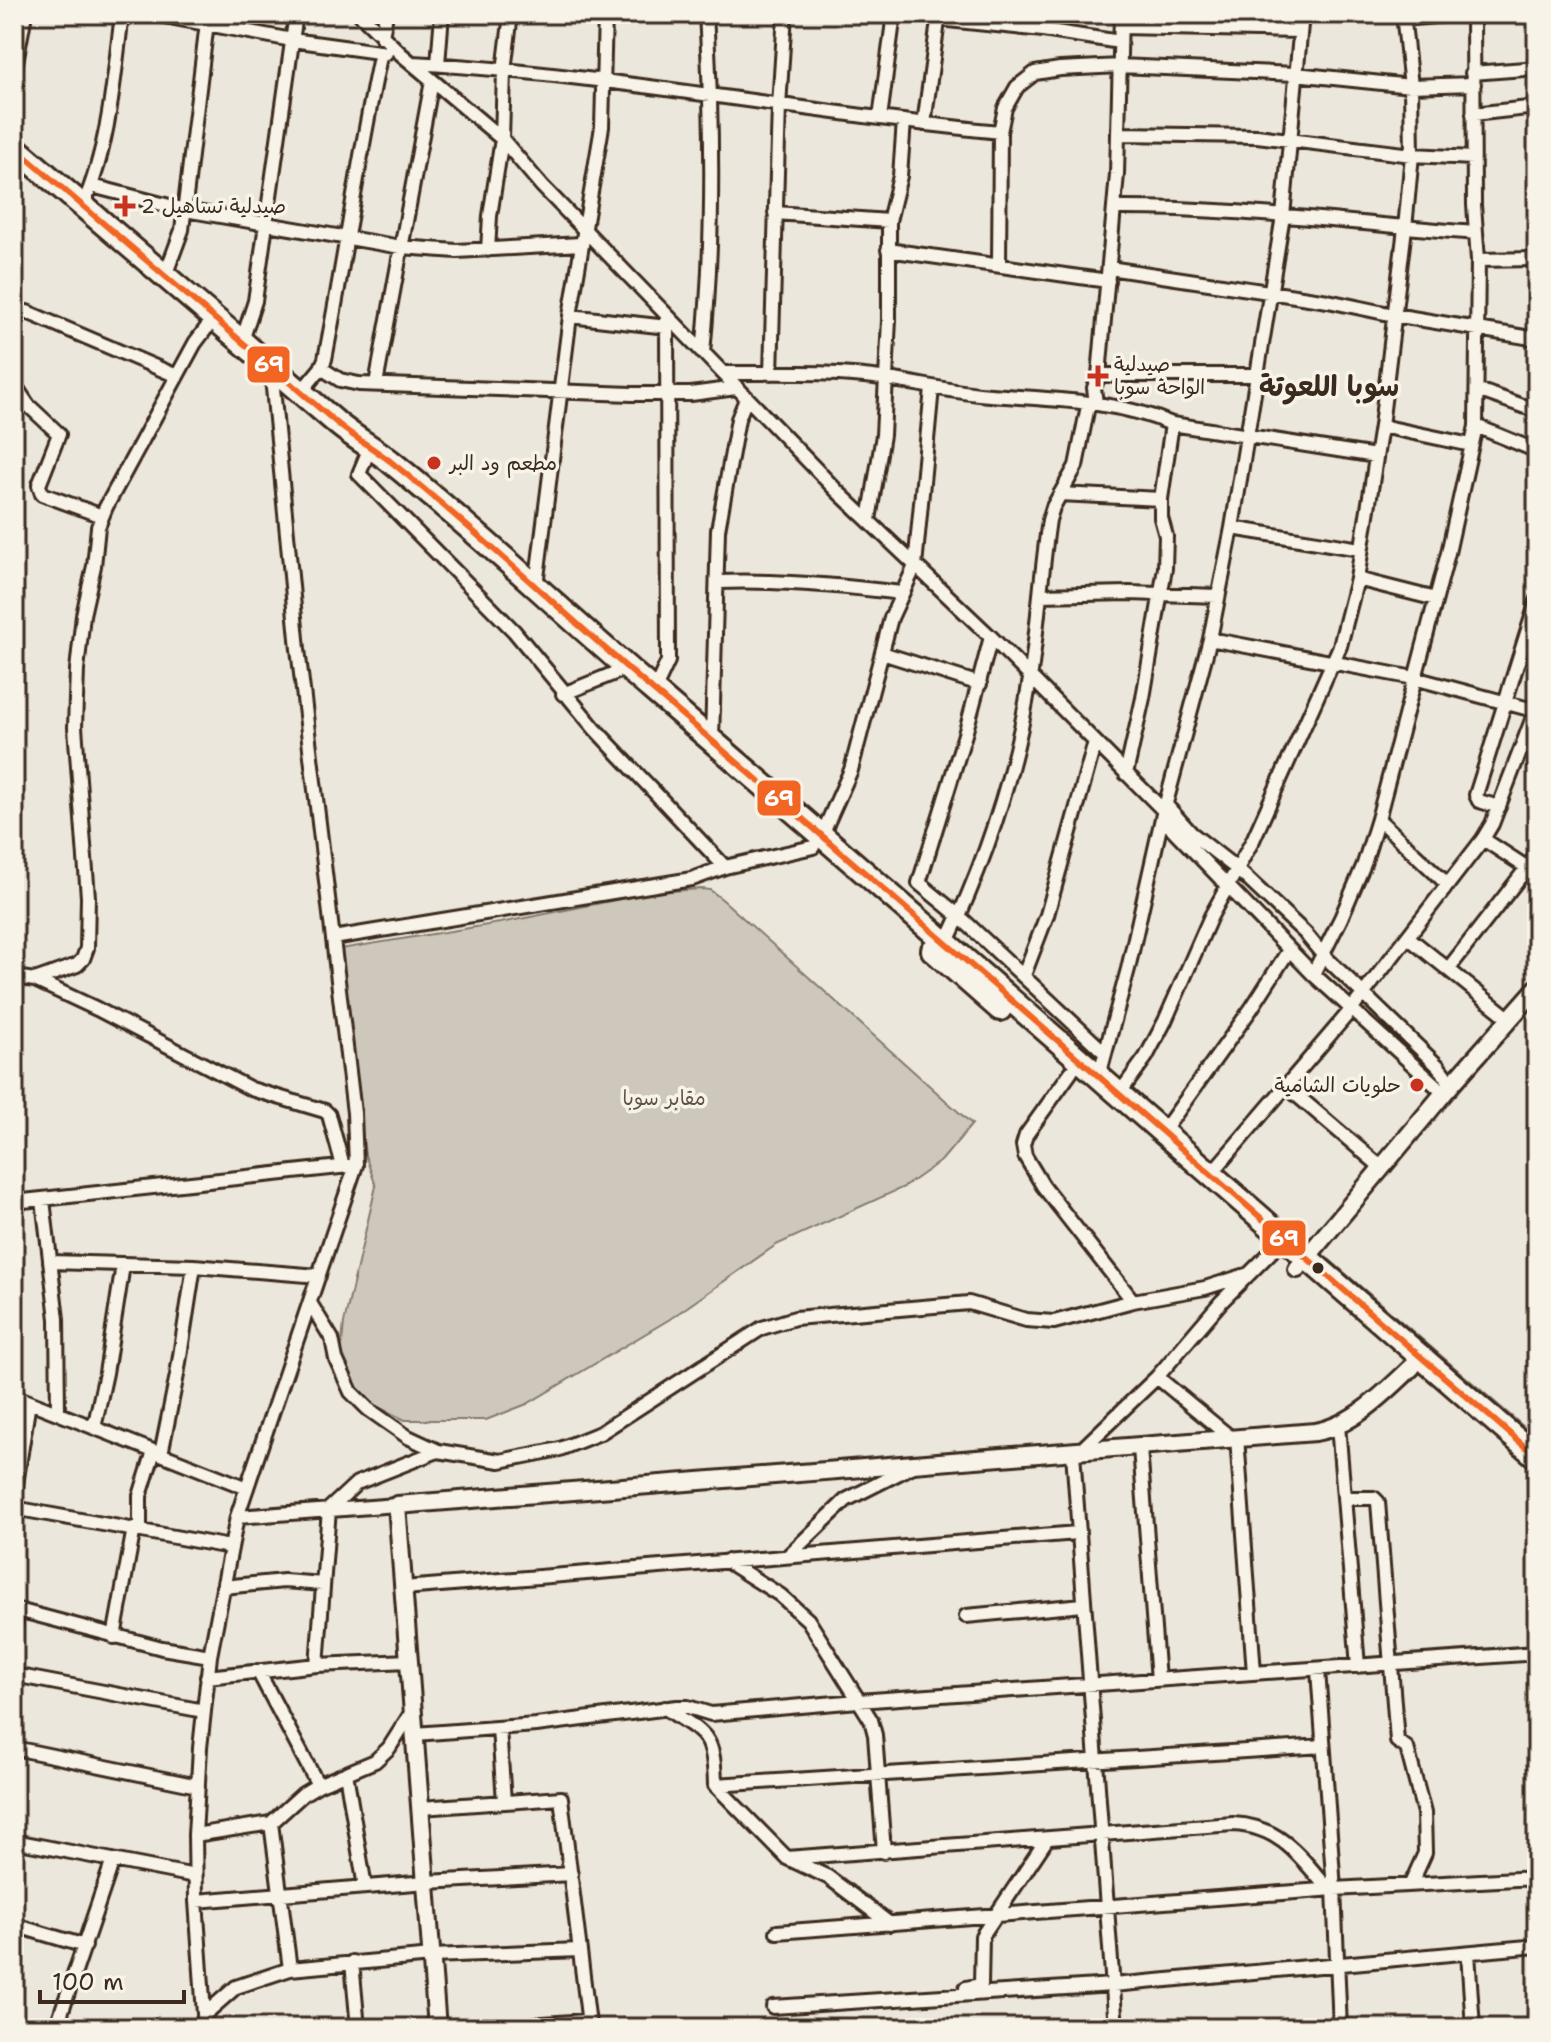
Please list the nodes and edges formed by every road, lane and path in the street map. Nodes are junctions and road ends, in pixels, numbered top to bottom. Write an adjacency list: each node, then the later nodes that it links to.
1 (25, 14): 30 (street)
2 (122, 14): 50 (street)
3 (153, 14): 18 (street)
4 (296, 14): 22 (street)
5 (360, 14): 21 (street)
6 (386, 14): 21 (street)
7 (442, 14): 26 (street)
8 (511, 14): 29 (street)
9 (605, 14): 34 (street)
10 (706, 14): 36 (street)
11 (785, 14): 37 (street)
12 (894, 14): 40 (street)
13 (1302, 14): 20 (street)
14 (1456, 14): 17 (street)
15 (1473, 14): 32 (street)
16 (939, 16): 23 (street); 42 (street)
17 (1403, 17): 35 (street)
18 (207, 19): 22 (street); 52 (street)
19 (1121, 20): 20 (street); 23 (street)
20 (1300, 31): 31 (street)
21 (382, 37): 25 (street)
22 (292, 40): 24 (street); 56 (street)
23 (1120, 42): 27 (street)
24 (381, 52): 25 (street); 60 (street)
25 (406, 58): 26 (street); 33 (street)
26 (438, 64): 29 (street)
27 (1120, 66): 31 (street); 43 (street); 44 (street)
28 (1537, 68): 32 (street)
29 (504, 71): 34 (street); 45 (street)
30 (14, 73)
31 (1295, 74): 35 (street); 46 (street)
32 (1473, 78): 35 (street); 39 (street)
33 (432, 81): 45 (street); 61 (street)
34 (605, 81): 36 (street); 59 (street)
35 (1411, 86): 48 (street)
36 (711, 95): 37 (street); 78 (street)
37 (779, 106): 40 (street); 53 (street)
38 (1537, 107): 39 (street)
39 (1473, 114): 49 (street)
40 (880, 118): 41 (street)
41 (904, 121): 42 (street); 55 (street)
42 (924, 124): 43 (street)
43 (1000, 132): 66 (street)
44 (1118, 134): 46 (street); 51 (street)
45 (502, 139): 59 (street); 62 (street)
46 (1291, 139): 48 (street); 54 (street)
47 (14, 147): 50 (highway)
48 (1412, 155): 49 (street); 57 (street)
49 (1473, 158): 58 (street)
50 (87, 196): 52 (street); 68 (highway)
51 (1114, 208): 54 (street); 67 (street)
52 (185, 210): 56 (street); 68 (street)
53 (775, 213): 55 (street); 82 (street)
54 (1283, 216): 57 (street); 69 (street)
55 (889, 221): 63 (street)
56 (264, 224): 60 (street); 77 (street)
57 (1405, 228): 58 (street); 70 (street)
58 (1476, 233): 65 (street)
59 (582, 237): 62 (street); 71 (street); 73 (street)
60 (345, 239): 61 (street); 80 (street)
61 (401, 247): 62 (street); 88 (street)
62 (488, 250)
63 (888, 250): 66 (street); 86 (street)
64 (1537, 259): 65 (street)
65 (1478, 260): 74 (street)
66 (999, 265): 67 (street)
67 (1109, 274): 69 (street); 83 (street)
68 (165, 276): 72 (highway)
69 (1271, 291): 70 (street); 84 (street)
70 (1394, 315): 74 (street); 99 (street)
71 (570, 316): 73 (street); 93 (street)
72 (214, 318): 77 (highway); 85 (street)
73 (667, 322): 78 (street); 94 (street)
74 (1479, 329): 76 (street); 91 (street)
75 (14, 330): 85 (street)
76 (1537, 339)
77 (242, 341): 79 (highway)
78 (703, 353): 81 (street)
79 (271, 367): 92 (highway); 149 (street)
80 (321, 368): 88 (street); 92 (street)
81 (723, 373): 82 (street); 89 (street)
82 (771, 373): 86 (street)
83 (1099, 375): 84 (street); 96 (street)
84 (1255, 375): 101 (street)
85 (177, 376): 108 (street)
86 (887, 379): 90 (street); 109 (street)
87 (14, 384): 108 (street)
88 (376, 384): 93 (street)
89 (736, 388): 94 (street); 95 (street)
90 (932, 388): 96 (street); 112 (street)
91 (1478, 390): 97 (street); 100 (street)
92 (301, 392): 104 (highway)
93 (560, 392): 94 (street); 115 (street)
94 (669, 394): 130 (street)
95 (746, 399): 109 (street); 114 (street)
96 (1096, 403): 98 (street); 106 (street)
97 (1537, 411)
98 (1172, 424): 101 (street); 107 (street)
99 (1381, 426): 102 (street); 105 (street)
100 (1476, 426): 102 (street); 103 (street)
101 (1245, 434): 105 (street); 110 (street)
102 (1471, 445): 120 (street)
103 (1537, 451)
104 (370, 453): 115 (highway); 126 (highway); 131 (street)
105 (1376, 456): 111 (street)
106 (1060, 494): 107 (street); 117 (street)
107 (1161, 499): 118 (street)
108 (102, 516): 158 (street)
109 (869, 520): 112 (street)
110 (1232, 528): 111 (street); 119 (street)
111 (1360, 549): 113 (street)
112 (915, 566): 116 (street); 122 (street)
113 (1357, 579): 120 (street); 125 (street)
114 (718, 582): 116 (street); 134 (street)
115 (536, 586): 130 (highway)
116 (901, 593): 124 (street)
117 (1040, 595): 118 (street); 127 (street)
118 (1162, 595): 119 (street); 136 (street)
119 (1218, 596): 123 (street)
120 (1436, 599): 128 (street)
121 (1537, 601): 132 (street)
122 (991, 637): 127 (street); 129 (street)
123 (1210, 639): 125 (street); 138 (street)
124 (882, 653): 129 (street); 141 (street)
125 (1335, 662): 128 (street); 145 (street)
126 (615, 673): 131 (street); 141 (highway)
127 (1031, 676): 135 (street); 148 (street)
128 (1414, 678): 132 (street); 139 (street)
129 (980, 684): 148 (street)
130 (654, 691): 134 (highway)
131 (563, 694): 143 (street)
132 (1504, 702): 133 (street); 137 (street)
133 (1536, 710): 137 (street)
134 (712, 739): 141 (highway)
135 (1095, 742): 136 (street); 157 (street)
136 (1126, 774): 138 (street)
137 (1499, 807): 140 (street)
138 (1164, 812): 145 (street); 146 (street); 165 (street)
139 (1378, 819): 147 (street); 153 (street)
140 (1483, 839): 144 (street); 147 (street)
141 (817, 841): 143 (street); 151 (highway); 166 (highway)
142 (1537, 855): 144 (street)
143 (725, 867): 149 (street)
144 (1526, 867): 154 (street)
145 (1237, 869): 146 (street); 153 (street)
146 (1228, 885): 152 (street); 170 (street)
147 (1448, 885): 150 (street)
148 (959, 916): 151 (street); 157 (street)
149 (333, 938): 172 (street)
150 (1409, 938): 154 (street); 160 (street)
151 (947, 942): 164 (highway)
152 (1289, 950): 156 (street); 171 (street)
153 (1323, 955): 156 (street); 160 (street)
154 (1449, 968): 163 (street)
155 (15, 973): 158 (street)
156 (1313, 974): 162 (street)
157 (1024, 975): 161 (street)
158 (35, 980): 172 (street)
159 (1537, 988): 163 (street)
160 (1363, 995): 162 (street); 169 (street)
161 (1050, 1001): 164 (street); 165 (street)
162 (1351, 1010): 168 (street); 169 (street)
163 (1510, 1019): 169 (street)
164 (1037, 1021): 167 (highway)
165 (1104, 1052): 167 (street)
166 (1071, 1072): 178 (highway); 185 (street)
167 (1099, 1076): 170 (highway)
168 (1286, 1086): 173 (street); 174 (street)
169 (1448, 1089): 173 (street)
170 (1119, 1094): 171 (highway)
171 (1162, 1133): 174 (highway)
172 (350, 1166): 175 (street); 184 (street)
173 (1382, 1168): 180 (street)
174 (1211, 1174): 178 (highway)
175 (43, 1200): 176 (street); 179 (street)
176 (17, 1202): 177 (street)
177 (14, 1216)
178 (1280, 1244): 180 (highway); 183 (street)
179 (50, 1262): 181 (street); 191 (street)
180 (1302, 1264): 187 (highway); 199 (highway)
181 (123, 1265): 182 (street); 193 (street)
182 (194, 1266): 184 (street); 197 (street)
183 (1249, 1274): 185 (street); 188 (street)
184 (319, 1276): 186 (street)
185 (1133, 1301): 196 (street)
186 (310, 1303): 196 (street); 202 (street)
187 (1412, 1367): 192 (street); 201 (highway)
188 (1157, 1377): 194 (street); 198 (street)
189 (14, 1396): 190 (street)
190 (29, 1402): 191 (street); 203 (street)
191 (58, 1413): 193 (street)
192 (1338, 1425): 194 (street); 204 (street)
193 (94, 1428): 197 (street)
194 (1234, 1438): 195 (street); 231 (street)
195 (1140, 1448): 198 (street); 234 (street)
196 (438, 1451): 207 (street)
197 (158, 1452): 202 (street); 209 (street)
198 (1076, 1453): 200 (street); 210 (street)
199 (1537, 1457)
200 (916, 1465): 205 (street); 212 (street)
201 (1537, 1475)
202 (247, 1488): 208 (street)
203 (14, 1497)
204 (1344, 1498): 225 (street); 228 (street)
205 (397, 1505): 207 (street); 216 (street)
206 (14, 1508): 209 (street)
207 (329, 1509): 208 (street); 214 (street)
208 (237, 1517): 211 (street)
209 (137, 1529): 211 (street); 221 (street)
210 (1077, 1533): 212 (street); 217 (street)
211 (230, 1547): 215 (street)
212 (788, 1556): 213 (street)
213 (726, 1561): 216 (street); 236 (street)
214 (323, 1584): 215 (street); 227 (street)
215 (223, 1587): 223 (street)
216 (404, 1588): 224 (street)
217 (1083, 1605): 219 (street); 235 (street)
218 (16, 1610): 220 (street); 221 (street)
219 (966, 1616)
220 (14, 1627)
221 (114, 1637): 223 (street)
222 (1537, 1653): 225 (street); 226 (street)
223 (210, 1656): 233 (street)
224 (409, 1661): 227 (street); 238 (street)
225 (1390, 1663): 228 (street); 264 (street)
226 (1537, 1664)
227 (317, 1665): 230 (street)
228 (1358, 1666): 229 (street)
229 (1318, 1670): 231 (street); 242 (street)
230 (258, 1671): 233 (street); 247 (street)
231 (1254, 1673): 234 (street)
232 (14, 1675): 239 (street)
233 (207, 1677): 239 (street)
234 (1158, 1680): 235 (street)
235 (1090, 1685): 236 (street); 244 (street)
236 (858, 1701): 237 (street); 246 (street)
237 (665, 1708): 240 (street); 248 (street)
238 (413, 1710): 241 (street); 245 (street)
239 (204, 1711): 249 (street)
240 (499, 1728): 241 (street); 250 (street)
241 (415, 1734): 251 (street)
242 (1323, 1746): 244 (street); 266 (street)
243 (14, 1748): 249 (street)
244 (1095, 1760): 246 (street); 253 (street)
245 (346, 1773): 247 (street); 265 (street)
246 (877, 1774): 248 (street); 257 (street)
247 (318, 1785): 252 (street)
248 (715, 1785): 258 (street)
249 (198, 1786): 254 (street)
250 (504, 1802): 251 (street); 260 (street)
251 (421, 1808): 263 (street)
252 (271, 1823): 254 (street); 267 (street)
253 (1101, 1834): 255 (street); 266 (street); 269 (street)
254 (195, 1835): 261 (street)
255 (1047, 1839): 257 (street); 270 (street)
256 (14, 1841): 259 (street)
257 (884, 1852): 258 (street)
258 (787, 1858): 271 (street)
259 (113, 1860): 261 (street); 274 (street)
260 (571, 1874): 263 (street); 276 (street)
261 (195, 1876): 268 (street)
262 (1537, 1878): 264 (street)
263 (427, 1882): 265 (street); 278 (street)
264 (1411, 1884): 266 (street)
265 (365, 1887): 267 (street)
266 (1331, 1889): 269 (street); 280 (street)
267 (280, 1893): 268 (street); 281 (street)
268 (196, 1901): 285 (street)
269 (1106, 1907): 270 (street); 282 (street)
270 (998, 1915): 271 (street); 283 (street)
271 (890, 1924): 273 (street)
272 (14, 1925): 274 (street)
273 (777, 1932)
274 (85, 1946): 287 (street)
275 (1537, 1946): 277 (street)
276 (579, 1950): 278 (street); 286 (street)
277 (1468, 1953): 280 (street); 293 (street)
278 (432, 1956): 279 (street); 289 (street)
279 (352, 1962): 281 (street); 288 (street)
280 (1337, 1964): 282 (street); 292 (street)
281 (290, 1969): 285 (street)
282 (1113, 1985): 283 (street); 291 (street)
283 (928, 1997): 284 (street)
284 (773, 2007)
285 (205, 2021)
286 (587, 2024): 290 (street)
287 (56, 2028)
288 (358, 2028)
289 (437, 2028)
290 (486, 2028)
291 (1116, 2028)
292 (1340, 2028)
293 (1473, 2028)

